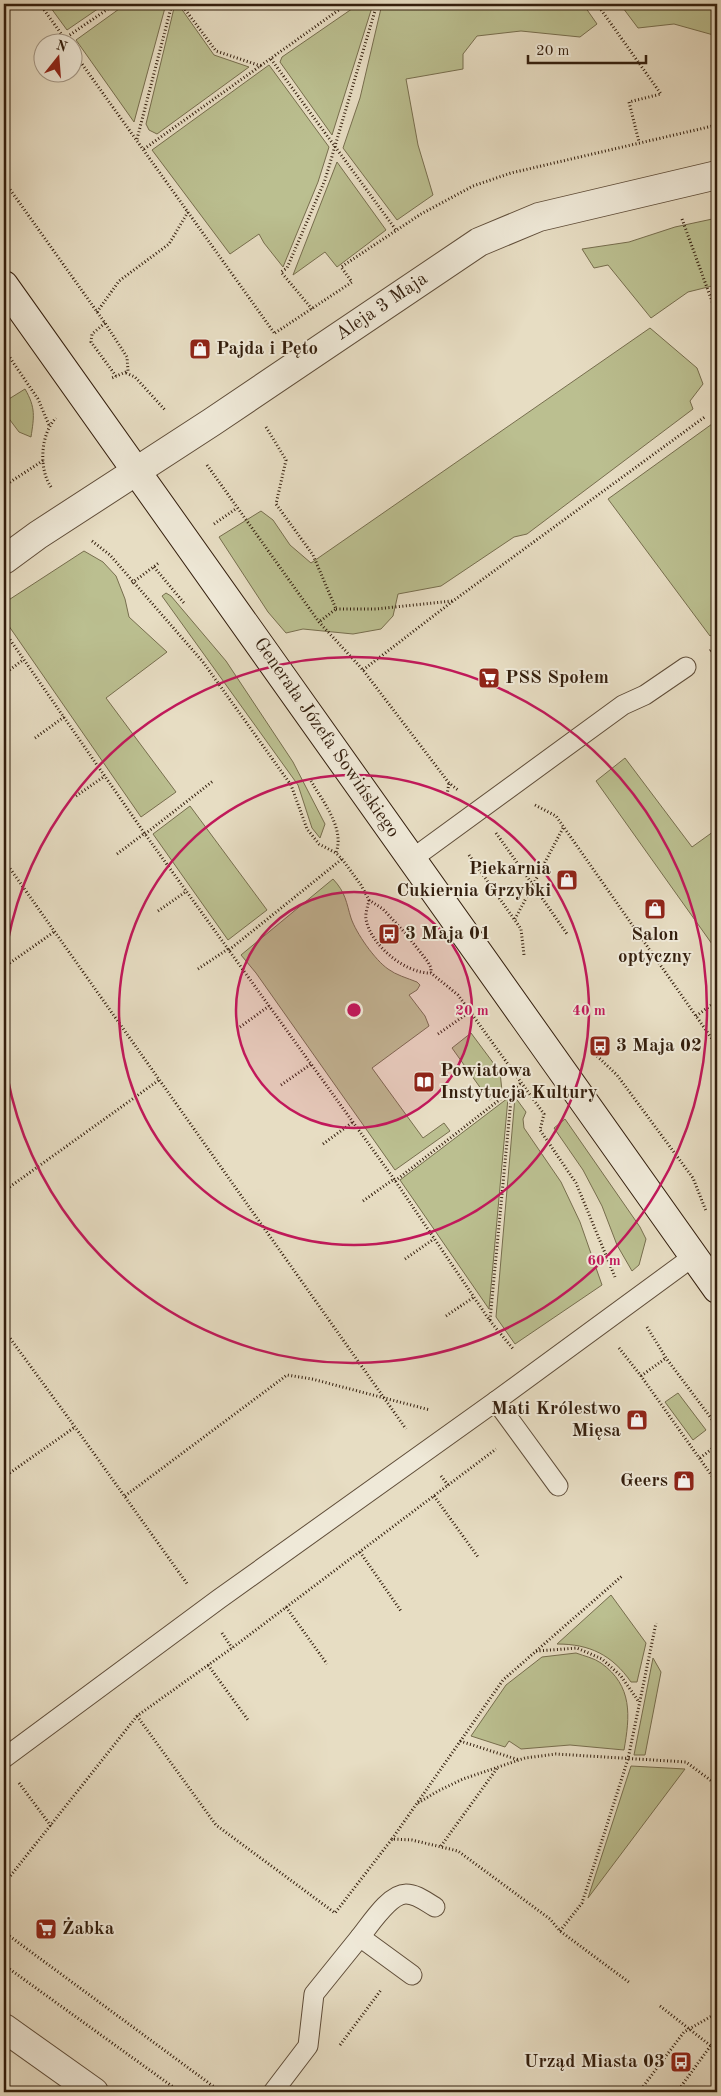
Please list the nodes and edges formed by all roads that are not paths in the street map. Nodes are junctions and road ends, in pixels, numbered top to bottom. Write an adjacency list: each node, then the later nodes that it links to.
1 (717, 175): 3 (street, Aleja 3 Maja)
2 (4, 285): 3 (street, Generała Józefa Sowińskiego)
3 (137, 470): 4 (street, Aleja 3 Maja); 6 (street, Generała Józefa Sowińskiego)
4 (4, 560)
5 (686, 667): 6 (lane)
6 (412, 859): 7 (street, Generała Józefa Sowińskiego)
7 (694, 1256): 8 (street, Generała Józefa Sowińskiego); 9 (lane)
8 (717, 1289)
9 (496, 1401): 10 (lane); 11 (lane)
10 (558, 1486)
11 (4, 1758)
12 (435, 1907): 13 (lane)
13 (360, 1937): 14 (lane); 17 (lane)
14 (412, 1976)
15 (4, 2028): 16 (street)
16 (94, 2092)
17 (273, 2092)

